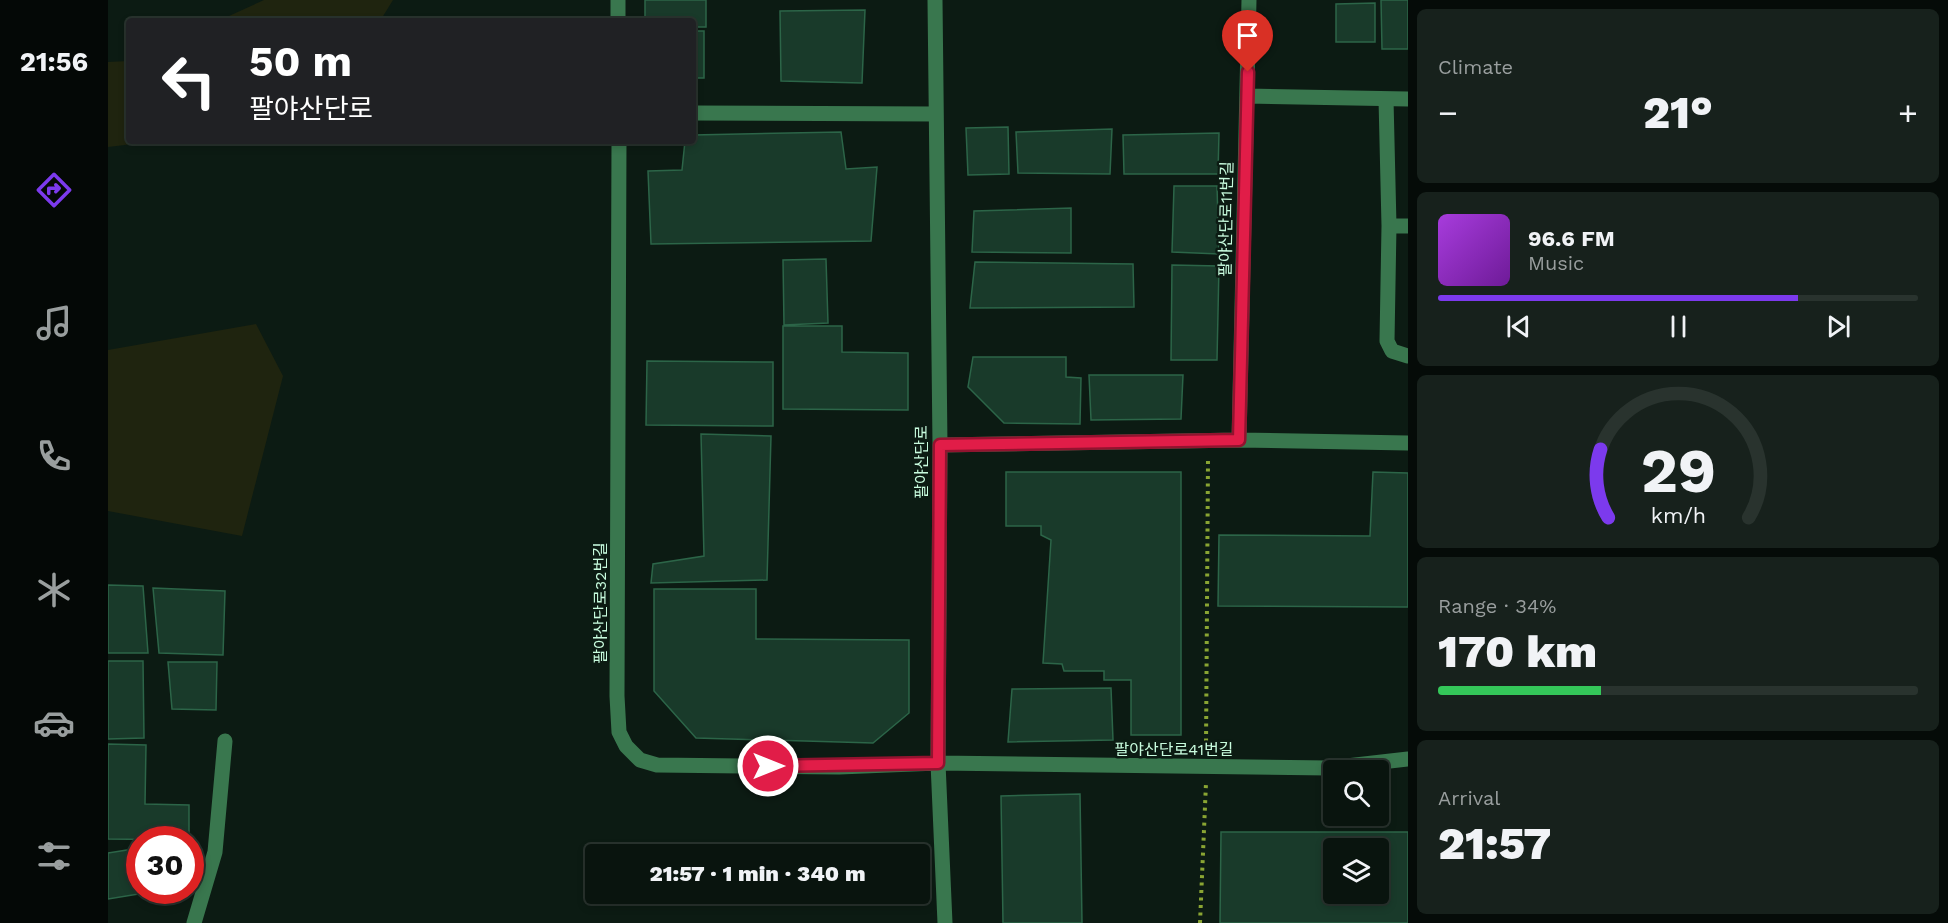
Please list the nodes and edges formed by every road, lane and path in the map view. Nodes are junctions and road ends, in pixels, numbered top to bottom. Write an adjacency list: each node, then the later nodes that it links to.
1 (618, 0): 4 (street)
2 (935, 0): 9 (street, 팔야산단로)
3 (1249, 0): 5 (street, 팔야산단로11번길)
4 (618, 18)
5 (1247, 96): 6 (street); 15 (street, 팔야산단로11번길)
6 (1386, 99): 7 (street); 11 (street)
7 (1408, 99)
8 (696, 113): 9 (street)
9 (935, 114): 17 (street, 팔야산단로)
10 (619, 144): 20 (street, 팔야산단로32번길)
11 (1389, 226): 12 (street); 13 (street)
12 (1408, 226)
13 (1408, 356)
14 (1208, 440): 15 (street); 17 (street); 21 (path)
15 (1239, 440): 16 (street)
16 (1408, 443)
17 (940, 445): 20 (street, 팔야산단로)
18 (225, 741): 22 (street)
19 (1408, 759): 21 (street, 팔야산단로41번길)
20 (938, 763): 21 (street, 팔야산단로41번길); 23 (street, 팔야산단로)
21 (1206, 767): 24 (path)
22 (194, 923)
23 (945, 923)
24 (1200, 923)

